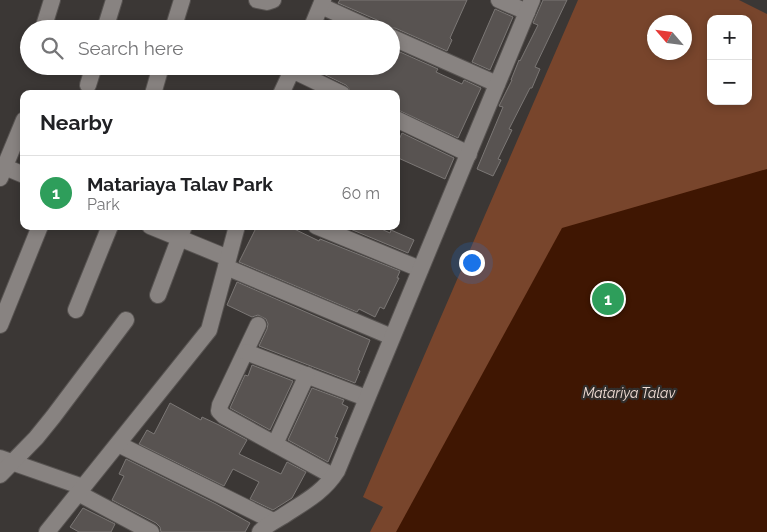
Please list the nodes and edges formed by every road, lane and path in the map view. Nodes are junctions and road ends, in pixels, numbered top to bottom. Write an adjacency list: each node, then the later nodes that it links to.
1 (52, 0): 9 (street)
2 (114, 0): 10 (street)
3 (182, 0): 11 (street)
4 (256, 0): 5 (street)
5 (273, 0)
6 (499, 0): 8 (street)
7 (322, 3): 12 (street); 13 (street)
8 (530, 6): 19 (street)
9 (46, 20)
10 (108, 20)
11 (176, 20)
12 (314, 20)
13 (355, 20)
14 (400, 41): 19 (street)
15 (91, 75): 20 (street)
16 (158, 75): 21 (street)
17 (290, 75): 22 (street)
18 (305, 75): 23 (street)
19 (497, 84): 26 (street)
20 (88, 85)
21 (153, 90)
22 (284, 90)
23 (331, 90)
24 (400, 121): 26 (street)
25 (20, 129): 27 (street)
26 (469, 154): 35 (street)
27 (2, 170): 28 (street)
28 (20, 174)
29 (38, 230): 39 (street)
30 (108, 230): 37 (street)
31 (235, 230): 34 (street)
32 (326, 230): 35 (street)
33 (182, 232): 34 (street); 36 (street)
34 (227, 263): 41 (street); 45 (street)
35 (420, 269): 41 (street)
36 (158, 295)
37 (76, 310)
38 (126, 320): 47 (street)
39 (0, 325)
40 (258, 325): 42 (street)
41 (392, 336): 44 (street)
42 (246, 352): 43 (street); 46 (street)
43 (307, 375): 44 (street); 46 (street)
44 (366, 398): 49 (street)
45 (118, 444): 50 (street); 51 (street)
46 (275, 444): 49 (street)
47 (6, 460): 48 (street); 50 (street)
48 (0, 475)
49 (333, 476): 51 (street)
50 (81, 490): 52 (street); 53 (street)
51 (273, 521): 54 (street)
52 (47, 532)
53 (151, 532)
54 (260, 532)

